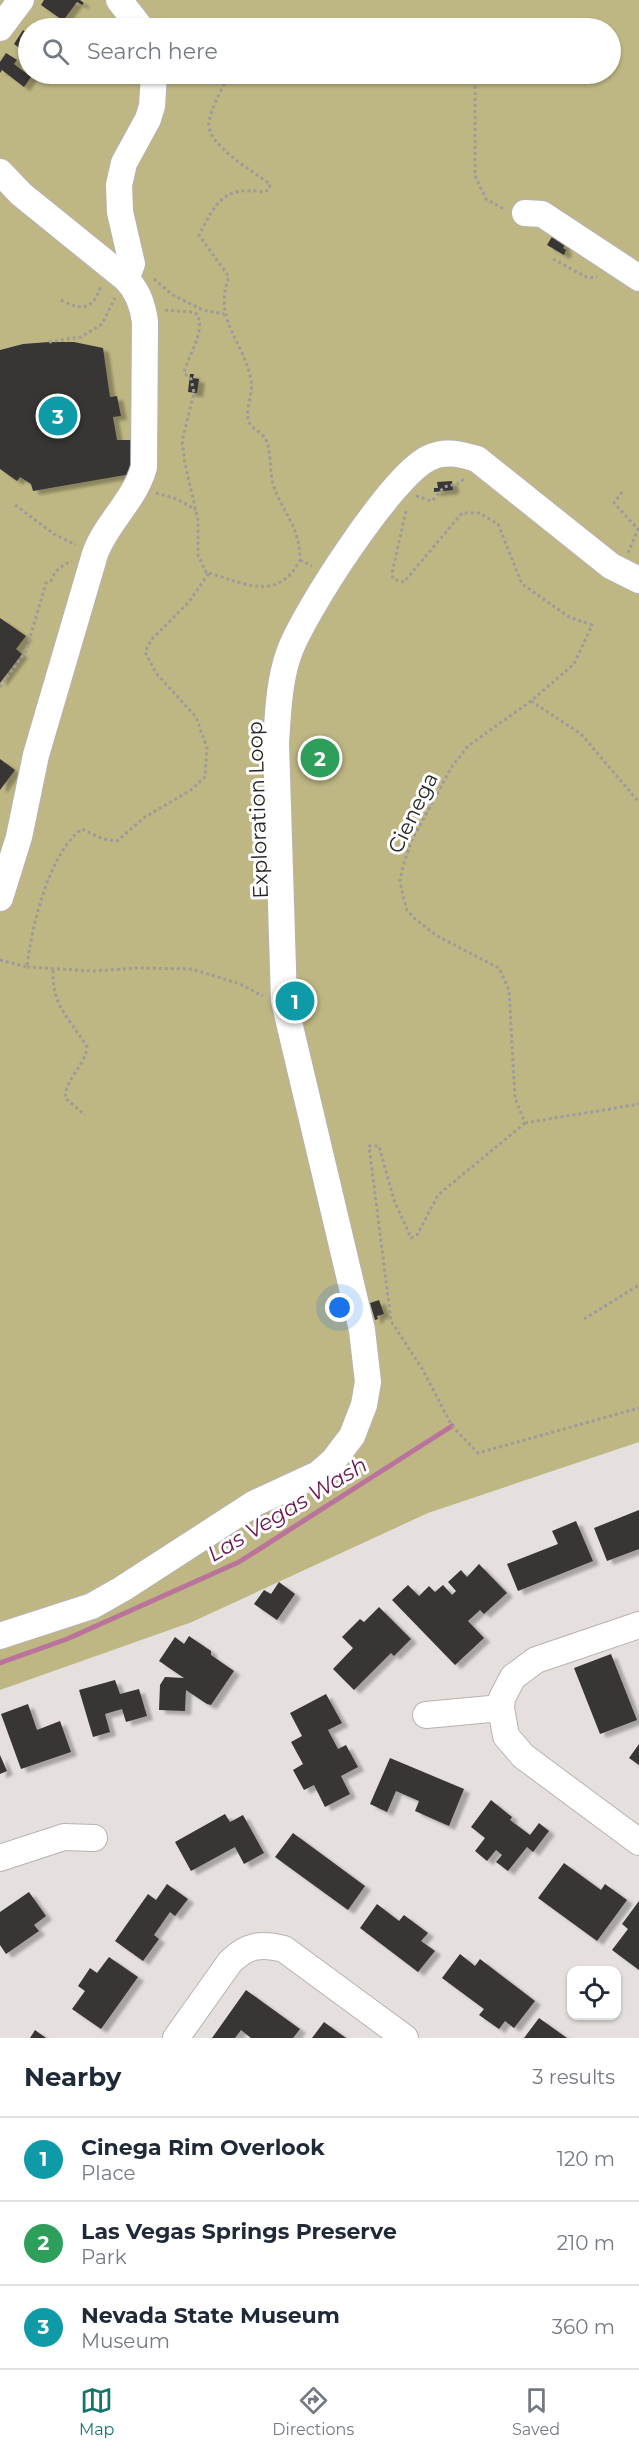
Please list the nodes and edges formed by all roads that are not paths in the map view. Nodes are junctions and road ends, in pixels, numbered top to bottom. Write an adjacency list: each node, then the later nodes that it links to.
1 (21, 0): 4 (street)
2 (119, 0): 3 (street)
3 (133, 18)
4 (0, 28)
5 (153, 84): 8 (street)
6 (0, 172): 8 (street)
7 (525, 213): 9 (street)
8 (136, 275): 11 (street)
9 (639, 278)
10 (632, 570): 13 (street)
11 (0, 898)
12 (639, 1625): 14 (street)
13 (0, 1636)
14 (501, 1708): 15 (street); 17 (street)
15 (426, 1715)
16 (94, 1838): 18 (street)
17 (639, 1842)
18 (0, 1858)
19 (176, 2038): 20 (street)
20 (405, 2038)

